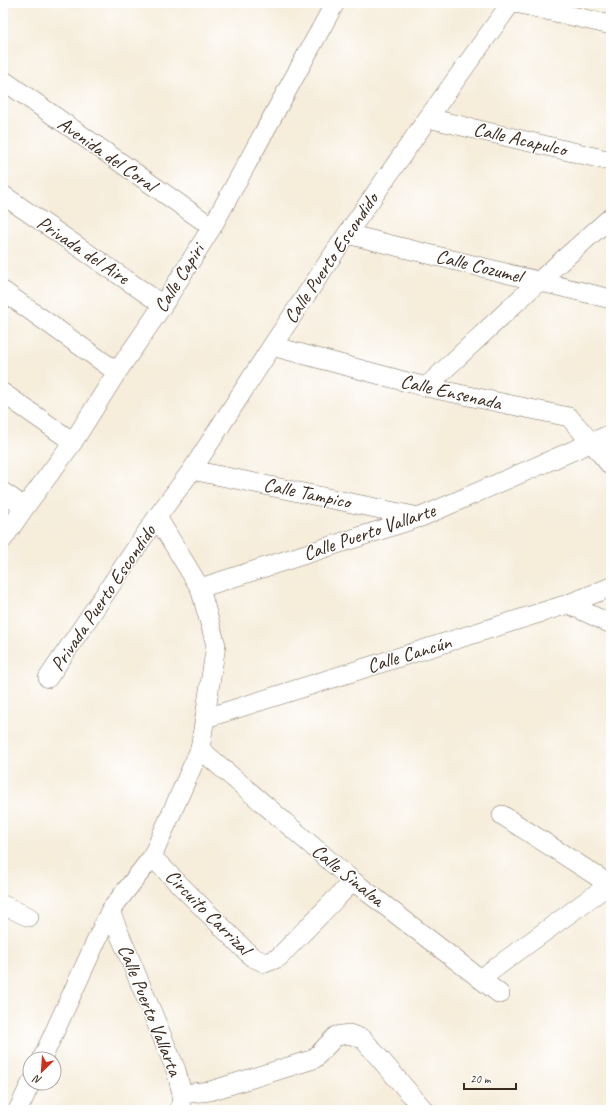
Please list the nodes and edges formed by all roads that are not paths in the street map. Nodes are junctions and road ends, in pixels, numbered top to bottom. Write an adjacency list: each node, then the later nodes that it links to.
1 (335, 3): 10 (street, Calle Capiri)
2 (511, 3): 6 (street, Calle Puerto Escondido)
3 (516, 3): 4 (street)
4 (611, 25)
5 (3, 80): 10 (street, Avenida del Coral)
6 (428, 118): 7 (street, Calle Acapulco); 11 (street, Calle Puerto Escondido)
7 (611, 161)
8 (3, 195): 15 (street, Privada del Aire)
9 (611, 217): 12 (street)
10 (212, 227): 15 (street, Calle Capiri)
11 (347, 234): 12 (street, Calle Cozumel); 16 (street, Calle Puerto Escondido)
12 (538, 281): 14 (street, Calle Cozumel); 18 (street)
13 (3, 291): 17 (street)
14 (611, 299)
15 (163, 305): 17 (street, Calle Capiri)
16 (272, 346): 18 (street, Calle Ensenada); 24 (street, Calle Puerto Escondido)
17 (117, 372): 21 (street, Calle Capiri)
18 (426, 387): 22 (street, Calle Ensenada)
19 (3, 393): 21 (street)
20 (611, 434): 22 (street, Calle Puerto Vallarte)
21 (73, 442): 26 (street, Calle Capiri)
22 (591, 442): 23 (street, Calle Ensenada); 28 (street, Calle Puerto Vallarte)
23 (611, 466)
24 (192, 470): 27 (street, Calle Puerto Escondido); 28 (street, Calle Tampico)
25 (3, 492): 26 (street)
26 (24, 507): 29 (street, Calle Capiri)
27 (157, 517): 31 (street); 34 (street, Privada Puerto Escondido)
28 (421, 517): 31 (street, Calle Puerto Vallarte)
29 (3, 539)
30 (611, 587): 32 (street, Calle Cancún)
31 (200, 588): 35 (street)
32 (568, 604): 33 (street); 35 (street, Calle Cancún)
33 (611, 624)
34 (48, 678)
35 (206, 718): 36 (street)
36 (200, 750): 38 (street); 39 (street, Calle Sinaloa)
37 (502, 815): 40 (street)
38 (152, 857): 39 (street, Circuito Carrizal); 42 (street)
39 (354, 882): 44 (street, Calle Sinaloa)
40 (610, 884): 44 (street)
41 (3, 905): 43 (street)
42 (110, 911): 46 (street); 48 (street, Calle Puerto Vallarta)
43 (28, 916)
44 (480, 978): 45 (street, Calle Sinaloa)
45 (500, 994)
46 (46, 1051)
47 (27, 1091): 49 (street)
48 (181, 1102): 50 (street)
49 (18, 1110)
50 (424, 1110)

